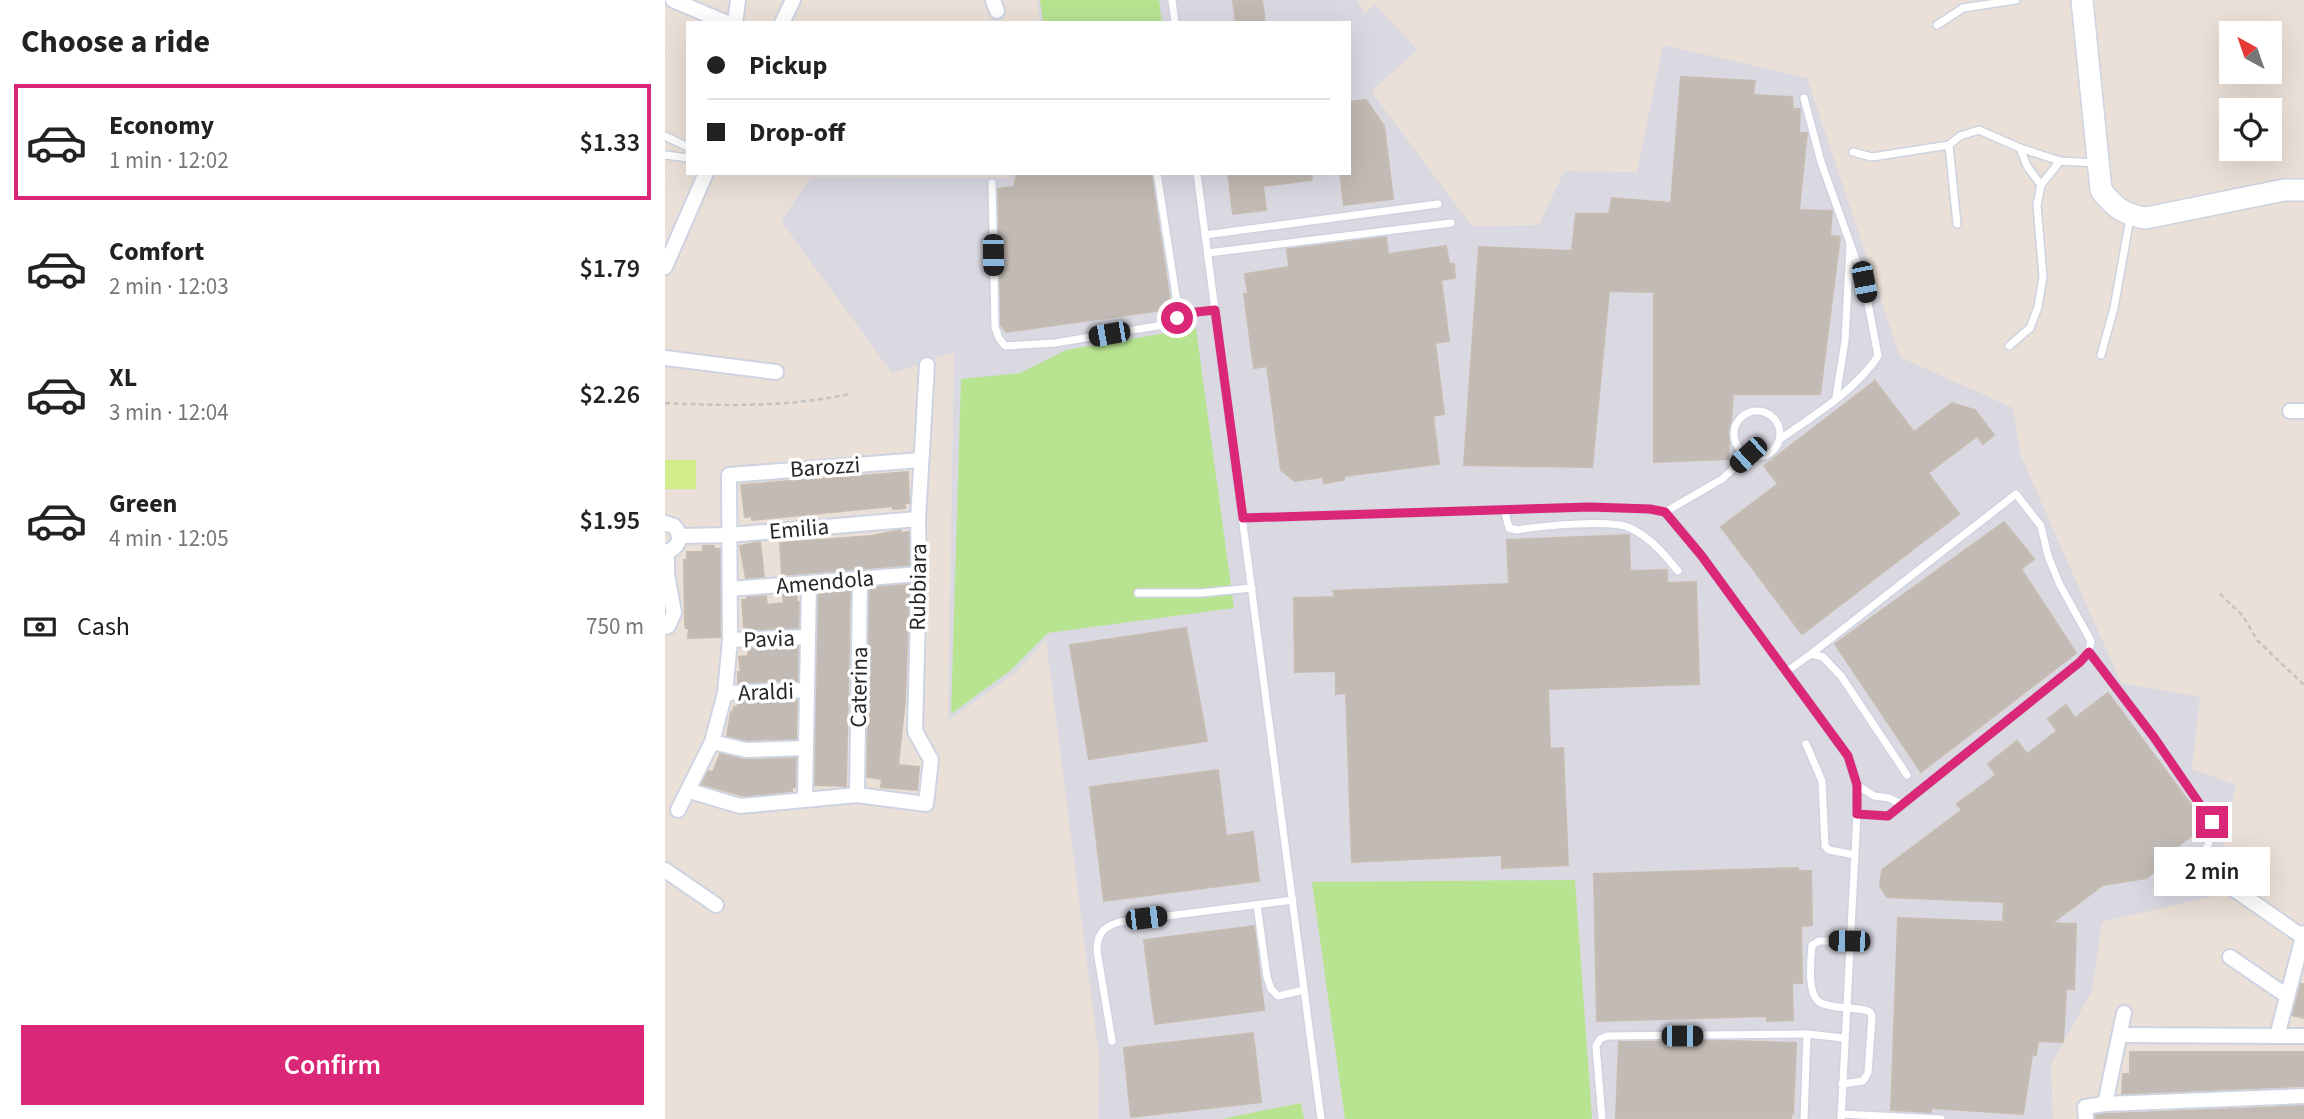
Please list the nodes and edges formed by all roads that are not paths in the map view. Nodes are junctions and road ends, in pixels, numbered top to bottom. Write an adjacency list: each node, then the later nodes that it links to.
1 (673, 0): 7 (street)
2 (738, 0): 8 (street)
3 (793, 0): 9 (street)
4 (1172, 0): 10 (lane)
5 (2017, 0): 11 (lane)
6 (2082, 0): 21 (street)
7 (722, 21)
8 (735, 21)
9 (783, 21)
10 (1175, 21)
11 (1937, 25)
12 (1804, 98): 33 (lane)
13 (665, 136): 15 (lane)
14 (1949, 145): 16 (lane); 17 (lane); 31 (lane)
15 (686, 146)
16 (2020, 148): 20 (lane); 26 (lane)
17 (1853, 152)
18 (665, 155): 19 (lane)
19 (686, 158)
20 (2060, 162): 21 (lane); 26 (lane)
21 (2097, 163): 29 (street)
22 (705, 175): 35 (street)
23 (1157, 175): 37 (lane)
24 (1197, 175): 32 (lane)
25 (992, 183): 37 (lane)
26 (2041, 185): 38 (lane)
27 (2304, 190): 29 (street)
28 (1438, 204): 32 (lane)
29 (2130, 216): 39 (lane)
30 (1451, 223): 34 (lane)
31 (1957, 224)
32 (1205, 235): 34 (lane)
33 (1851, 241): 43 (lane); 43 (lane)
34 (1208, 253): 36 (lane)
35 (667, 259)
36 (1215, 310): 37 (lane); 49 (lane)
37 (1178, 314)
38 (2009, 346)
39 (2101, 355)
40 (665, 358): 42 (street)
41 (927, 365): 46 (street, Rubbiara)
42 (776, 372)
43 (1836, 397): 44 (lane)
44 (1780, 439): 45 (lane); 45 (lane)
45 (1748, 455): 48 (lane)
46 (920, 460): 50 (street, Rubbiara); 52 (street, Barozzi)
47 (1504, 509): 48 (lane); 49 (lane); 55 (lane)
48 (1665, 512): 68 (lane)
49 (1243, 518): 60 (lane)
50 (918, 519): 52 (street, Emilia); 56 (street, Rubbiara)
51 (665, 523): 53 (street)
52 (729, 535): 53 (street, Emilia); 61 (street)
53 (680, 536): 54 (street)
54 (666, 552): 57 (street)
55 (1678, 571)
56 (919, 574): 58 (street, Amendola); 77 (street, Rubbiara)
57 (666, 575): 63 (street)
58 (860, 578): 59 (street, Amendola); 77 (street, Caterina)
59 (809, 583): 61 (street, Amendola); 64 (street)
60 (1252, 588): 62 (lane); 86 (lane)
61 (730, 589): 65 (street)
62 (1138, 593)
63 (665, 627)
64 (808, 637): 65 (street, Pavia); 69 (street)
65 (730, 640): 70 (street)
66 (2089, 652): 67 (lane); 79 (lane); 84 (lane)
67 (1811, 654): 68 (lane); 74 (lane)
68 (1787, 671): 75 (lane)
69 (807, 691): 70 (street, Araldi); 73 (street)
70 (726, 693): 71 (street)
71 (712, 742): 73 (street); 76 (street)
72 (1806, 744): 82 (lane)
73 (805, 748): 78 (street)
74 (1907, 775)
75 (1857, 785): 79 (lane); 81 (lane)
76 (689, 791): 78 (street); 80 (street)
77 (857, 795): 78 (street)
78 (805, 799)
79 (1901, 804): 81 (lane)
80 (678, 810)
81 (1857, 814): 82 (lane)
82 (1855, 855): 90 (lane)
83 (665, 870): 87 (street)
84 (2183, 883)
85 (2225, 883): 89 (street)
86 (1293, 900): 88 (lane); 92 (lane)
87 (716, 905)
88 (1257, 905): 92 (lane); 101 (lane)
89 (2304, 935): 93 (street)
90 (1849, 941): 94 (lane); 94 (lane)
91 (2230, 957): 93 (street)
92 (1304, 990): 106 (lane)
93 (2287, 996): 98 (street)
94 (1846, 1006): 100 (lane); 102 (lane)
95 (2124, 1013): 97 (street)
96 (1807, 1034): 100 (lane); 107 (lane); 108 (lane)
97 (2120, 1035): 98 (street); 104 (street)
98 (2277, 1036): 99 (street)
99 (2304, 1036)
100 (1845, 1038): 102 (lane)
101 (1112, 1041)
102 (1842, 1084): 105 (lane)
103 (2304, 1096): 104 (street)
104 (2105, 1104): 110 (street)
105 (1841, 1117): 109 (lane)
106 (1321, 1119)
107 (1602, 1119)
108 (1804, 1119)
109 (1941, 1119)
110 (2086, 1119)

